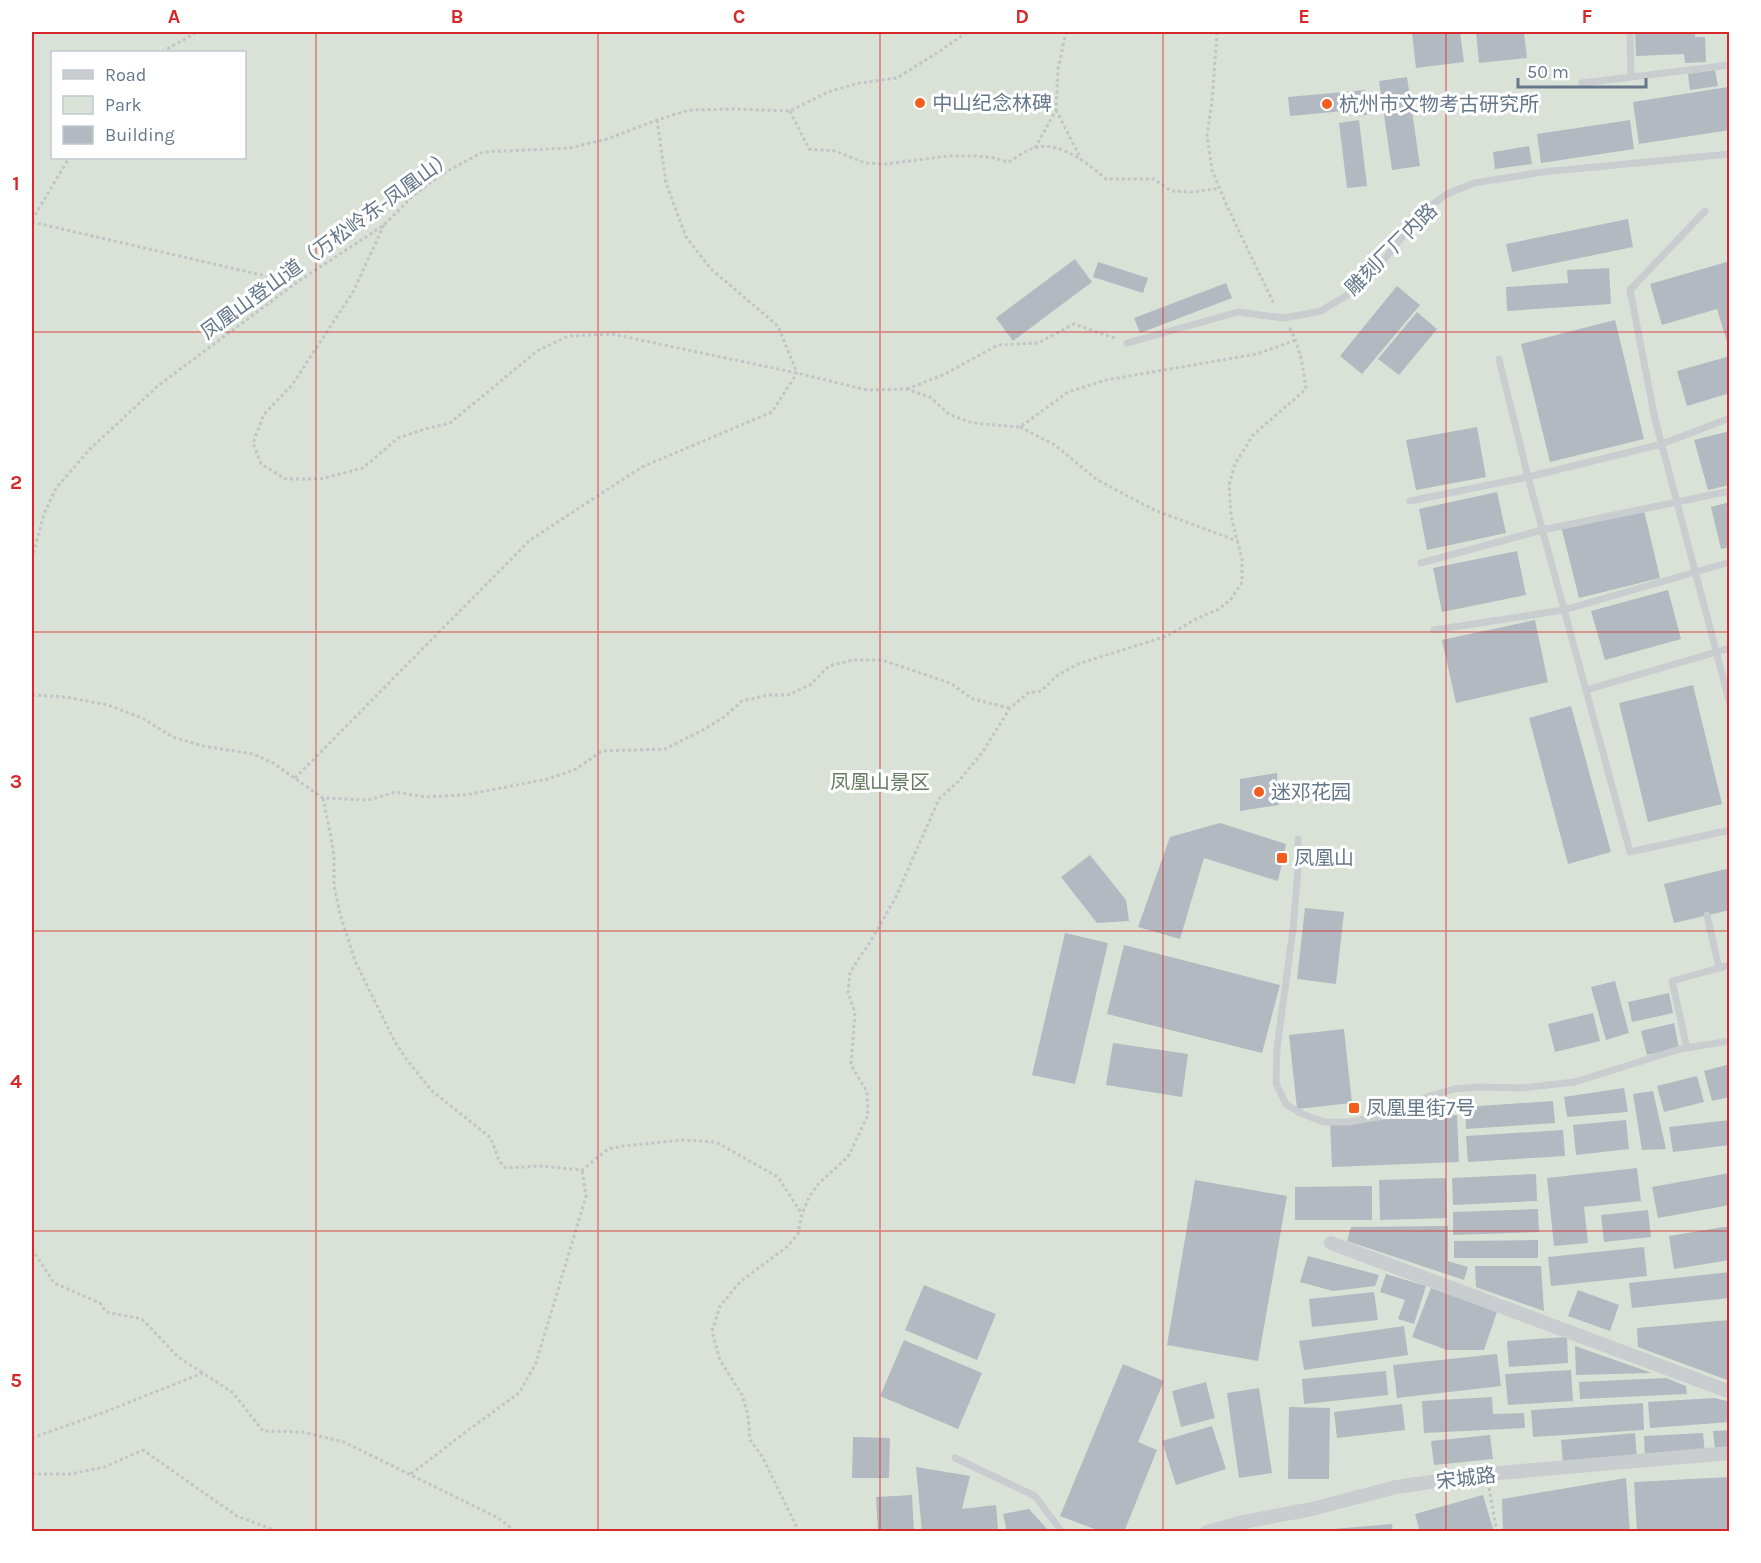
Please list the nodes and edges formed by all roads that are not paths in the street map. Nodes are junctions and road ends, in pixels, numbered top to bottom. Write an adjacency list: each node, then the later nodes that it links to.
1 (1630, 32): 3 (lane)
2 (1730, 65): 3 (lane)
3 (1631, 77): 4 (lane)
4 (1582, 83)
5 (1730, 154): 7 (lane, 雕刻厂厂内路)
6 (1705, 211): 10 (lane)
7 (1127, 343)
8 (1499, 359): 11 (lane)
9 (1730, 418): 10 (lane)
10 (1662, 444): 11 (lane); 14 (lane)
11 (1528, 477): 13 (lane); 15 (lane)
12 (1730, 491): 14 (lane)
13 (1410, 501)
14 (1677, 502): 15 (lane); 18 (lane)
15 (1542, 530): 17 (lane); 19 (lane)
16 (1730, 562): 18 (lane)
17 (1421, 563)
18 (1695, 572): 19 (lane); 22 (lane)
19 (1564, 610): 20 (lane); 23 (lane)
20 (1434, 630)
21 (1730, 648): 22 (lane)
22 (1716, 652): 23 (lane); 24 (lane)
23 (1586, 690): 25 (lane)
24 (1730, 704)
25 (1730, 830)
26 (1298, 839): 31 (lane)
27 (1707, 915): 29 (lane)
28 (1730, 965): 29 (lane)
29 (1719, 968): 31 (lane)
30 (1730, 1041): 31 (lane)
31 (1687, 1048)
32 (1331, 1243): 33 (street)
33 (1730, 1392)
34 (1730, 1453): 37 (street, 宋城路)
35 (955, 1458): 36 (lane)
36 (1062, 1532)
37 (1207, 1532)

